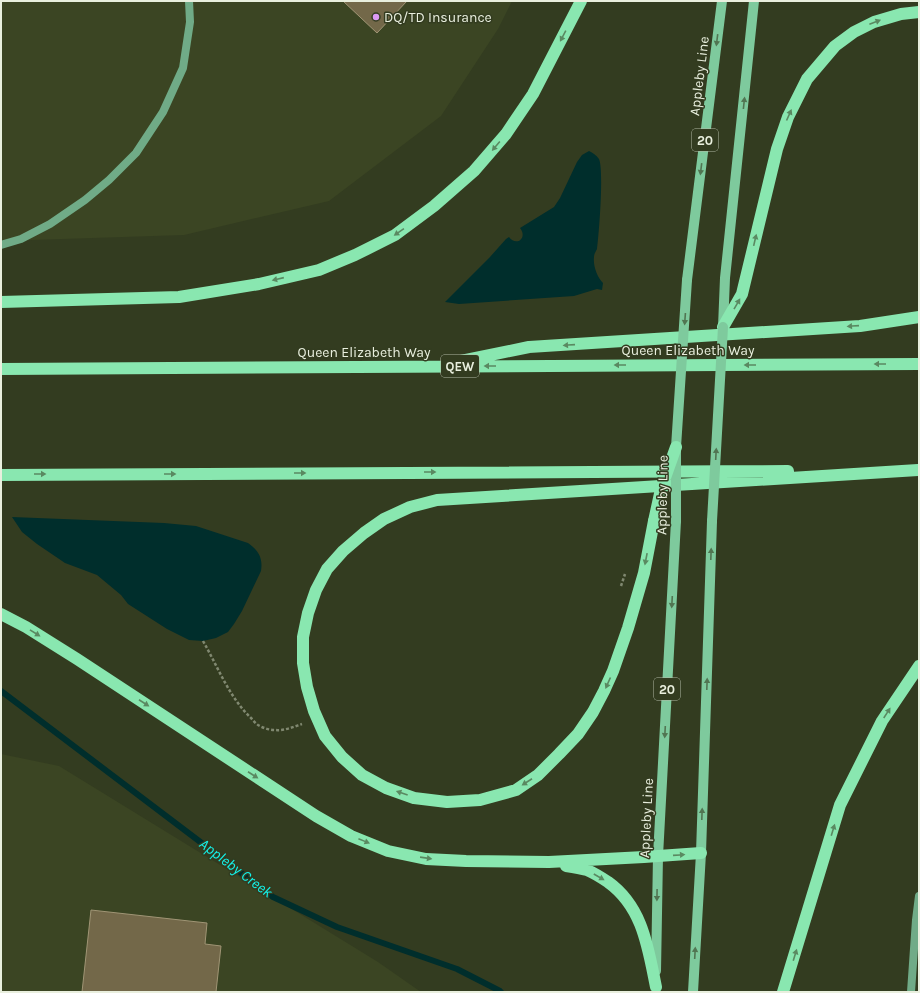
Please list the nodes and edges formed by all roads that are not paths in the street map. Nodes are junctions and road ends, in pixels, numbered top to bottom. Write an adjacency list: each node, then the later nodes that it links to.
1 (190, 1): 6 (street)
2 (581, 1): 7 (highway, one-way to 7)
3 (722, 1): 13 (main road, Appleby Line / 20, one-way to 13, bridge)
4 (754, 1): 9 (main road, 20, one-way to 4)
5 (919, 12): 9 (highway, one-way to 5)
6 (1, 245)
7 (1, 302)
8 (919, 317): 11 (highway, one-way to 11)
9 (723, 327): 18 (main road, 20, one-way to 9, bridge)
10 (919, 364): 11 (highway, Queen Elizabeth Way / QEW, one-way to 11)
11 (434, 366): 12 (highway, Queen Elizabeth Way / QEW)
12 (1, 369)
13 (676, 447): 14 (highway, one-way to 14, bridge); 19 (main road, Appleby Line / 20, one-way to 19, bridge)
14 (918, 470): 15 (highway, one-way to 14)
15 (1, 474)
16 (1, 614): 20 (highway, one-way to 20)
17 (919, 666): 24 (highway, one-way to 17)
18 (701, 853): 19 (highway, one-way to 18); 23 (main road, 20, one-way to 18)
19 (658, 856): 20 (highway); 22 (main road, Appleby Line / 20, one-way to 22)
20 (549, 862): 22 (highway, one-way to 22)
21 (919, 896): 25 (street)
22 (655, 989)
23 (693, 992)
24 (783, 992)
25 (911, 992)

